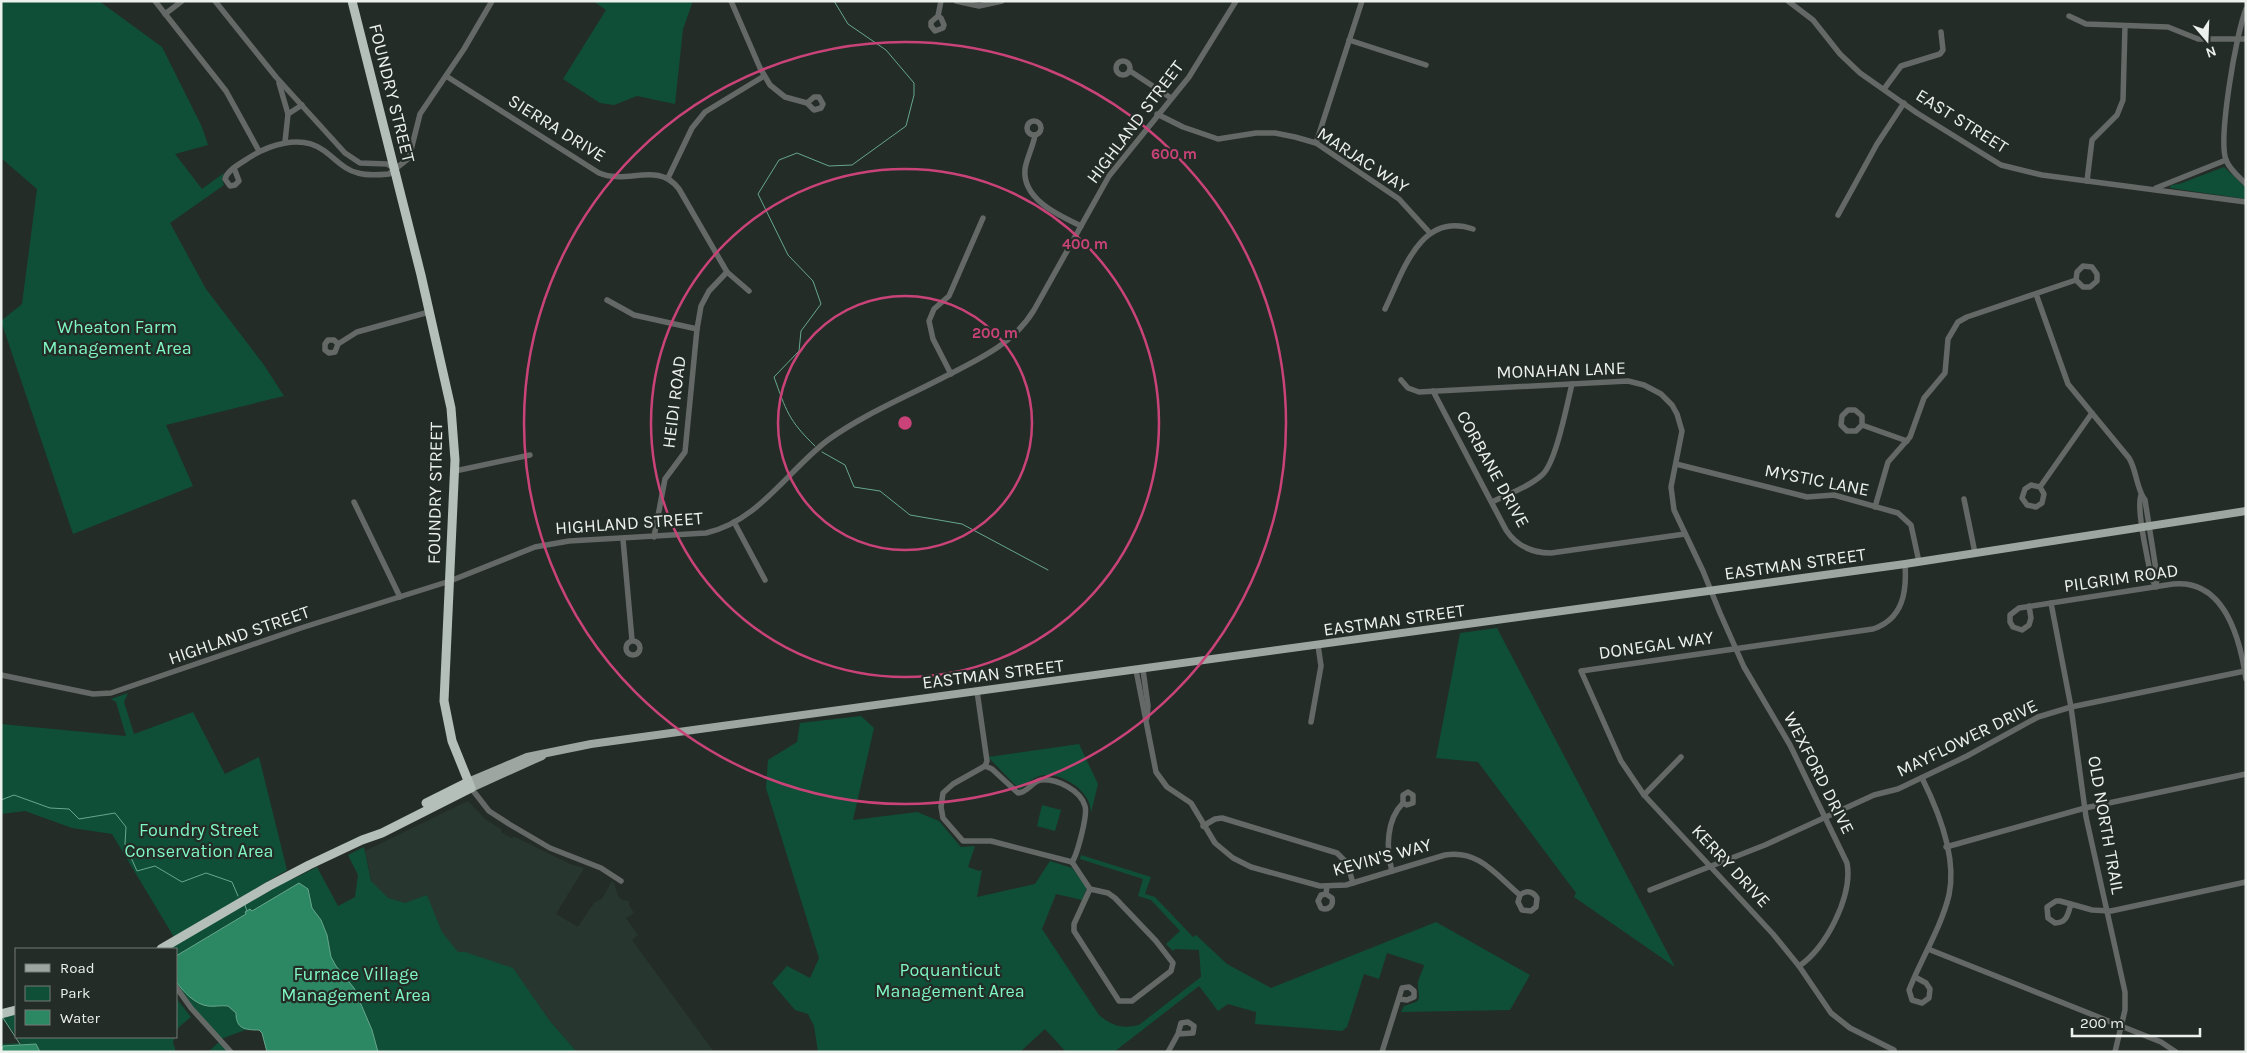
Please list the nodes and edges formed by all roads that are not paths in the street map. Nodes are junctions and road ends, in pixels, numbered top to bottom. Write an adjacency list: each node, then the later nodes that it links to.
1 (155, 1): 14 (street)
2 (182, 1): 14 (street)
3 (215, 1): 26 (street)
4 (352, 1): 41 (highway, FOUNDRY STREET)
5 (492, 1): 24 (street)
6 (731, 1): 25 (street)
7 (941, 1): 15 (street)
8 (956, 1): 9 (street)
9 (1002, 1)
10 (1236, 1): 28 (street, HIGHLAND STREET)
11 (1362, 1): 20 (street)
12 (1788, 1): 27 (street, EAST STREET)
13 (2246, 9): 21 (street)
14 (165, 14): 37 (street)
15 (938, 16)
16 (2069, 16): 17 (street)
17 (2125, 26): 21 (street); 44 (street)
18 (1941, 32): 27 (street)
19 (2246, 39): 21 (street)
20 (1349, 40): 22 (street); 36 (street)
21 (2238, 40): 38 (street)
22 (1426, 65)
23 (1130, 72): 28 (street)
24 (446, 76): 41 (street); 43 (street, SIERRA DRIVE)
25 (764, 76): 29 (street); 43 (street)
26 (276, 77): 31 (street); 32 (street)
27 (1884, 89): 30 (street, EAST STREET)
28 (1171, 98): 33 (street, HIGHLAND STREET)
29 (807, 103)
30 (1904, 103): 44 (street, EAST STREET); 48 (street)
31 (302, 105): 32 (street); 39 (street)
32 (288, 114): 35 (street)
33 (1158, 114): 36 (street, MARJAC WAY); 50 (street, HIGHLAND STREET)
34 (1035, 135): 50 (street)
35 (285, 142): 37 (street); 42 (street)
36 (1316, 143): 52 (street, MARJAC WAY)
37 (259, 151): 40 (street)
38 (2226, 160): 45 (street); 46 (street)
39 (377, 165): 41 (street); 42 (street)
40 (234, 168)
41 (394, 169): 42 (street); 59 (highway, FOUNDRY STREET)
42 (378, 175)
43 (668, 178): 53 (street)
44 (2087, 181): 46 (street, EAST STREET)
45 (2246, 184)
46 (2155, 189): 47 (street, EAST STREET)
47 (2246, 202)
48 (1838, 215)
49 (983, 218): 62 (street)
50 (1081, 226): 62 (street, HIGHLAND STREET)
51 (1473, 229): 52 (street)
52 (1430, 233): 58 (street)
53 (727, 272): 55 (street); 60 (street, HEIDI ROAD)
54 (2076, 280): 56 (street)
55 (749, 291)
56 (2036, 294): 66 (street); 68 (street)
57 (607, 300): 60 (street)
58 (1385, 309)
59 (429, 312): 61 (street); 71 (highway, FOUNDRY STREET)
60 (697, 329): 81 (street, HEIDI ROAD)
61 (338, 344)
62 (951, 374): 78 (street, HIGHLAND STREET)
63 (1401, 380): 65 (street, MONAHAN LANE)
64 (1572, 384): 65 (street, MONAHAN LANE); 70 (street, MONAHAN LANE); 75 (street)
65 (1434, 391): 75 (street, CORBANE DRIVE)
66 (2092, 413): 72 (street); 79 (street)
67 (1862, 425): 68 (street)
68 (1907, 441): 76 (street)
69 (530, 455): 71 (street)
70 (1676, 464): 76 (street, MYSTIC LANE); 80 (street, MONAHAN LANE)
71 (455, 471): 87 (highway, FOUNDRY STREET)
72 (2040, 487)
73 (1964, 499): 83 (street)
74 (354, 502): 90 (street)
75 (1492, 502): 80 (street, CORBANE DRIVE)
76 (1876, 507): 84 (street, MYSTIC LANE)
77 (2246, 511): 79 (main road, EASTMAN STREET)
78 (734, 522): 81 (street, HIGHLAND STREET); 86 (street)
79 (2146, 527): 83 (main road, EASTMAN STREET); 88 (street)
80 (1686, 534): 89 (street, MONAHAN LANE)
81 (654, 537): 82 (street, HIGHLAND STREET)
82 (623, 539): 87 (street, HIGHLAND STREET); 93 (street)
83 (1975, 553): 84 (main road, EASTMAN STREET)
84 (1919, 562): 85 (main road, EASTMAN STREET)
85 (1905, 564): 89 (main road, EASTMAN STREET); 95 (street, DONEGAL WAY)
86 (766, 580)
87 (450, 582): 90 (street, HIGHLAND STREET); 108 (highway, FOUNDRY STREET)
88 (2156, 587): 91 (street, PILGRIM ROAD); 98 (street, PILGRIM ROAD)
89 (1712, 591): 94 (main road, EASTMAN STREET); 95 (street, WEXFORD DRIVE)
90 (400, 597): 99 (street, HIGHLAND STREET)
91 (2051, 603): 92 (street, PILGRIM ROAD); 102 (street, OLD NORTH TRAIL)
92 (2030, 606): 92 (street, PILGRIM ROAD)
93 (632, 640)
94 (1318, 645): 96 (main road, EASTMAN STREET); 103 (street)
95 (1736, 649): 97 (street, DONEGAL WAY); 112 (street, WEXFORD DRIVE)
96 (1140, 670): 101 (main road, EASTMAN STREET); 113 (street, KEVIN'S WAY)
97 (1581, 671): 109 (street, KERRY DRIVE)
98 (2244, 671): 100 (street, PILGRIM ROAD); 102 (street, MAYFLOWER DRIVE)
99 (1, 675)
100 (2246, 679)
101 (976, 691): 105 (street); 108 (main road, EASTMAN STREET)
102 (2071, 707): 107 (street, MAYFLOWER DRIVE); 111 (street, OLD NORTH TRAIL)
103 (1312, 722)
104 (1682, 757): 109 (street)
105 (985, 766): 115 (street); 115 (street)
106 (2246, 774): 111 (street)
107 (1922, 778): 112 (street, MAYFLOWER DRIVE); 114 (street)
108 (470, 785): 118 (street); 128 (highway)
109 (1644, 795): 116 (street, KERRY DRIVE)
110 (1404, 803): 117 (street)
111 (2085, 808): 114 (street); 127 (street, OLD NORTH TRAIL)
112 (1825, 819): 116 (street, MAYFLOWER DRIVE); 130 (street, WEXFORD DRIVE)
113 (1203, 826): 120 (street); 121 (street, KEVIN'S WAY)
114 (1946, 847): 129 (street)
115 (1072, 862): 122 (street)
116 (1712, 866): 123 (street, MAYFLOWER DRIVE); 130 (street, KERRY DRIVE)
117 (1392, 871): 120 (street, KEVIN'S WAY); 125 (street, KEVIN'S WAY)
118 (621, 881)
119 (2246, 882): 127 (street)
120 (1353, 883): 121 (street, KEVIN'S WAY)
121 (1327, 886): 124 (street)
122 (1090, 889): 122 (street)
123 (1650, 890)
124 (1326, 894)
125 (1520, 895)
126 (2071, 904): 126 (street); 127 (street)
127 (2107, 911): 136 (street, OLD NORTH TRAIL)
128 (163, 948)
129 (1928, 949): 131 (street); 136 (street)
130 (1799, 966): 138 (street, KERRY DRIVE)
131 (1915, 977): 131 (street)
132 (178, 990): 139 (street)
133 (1399, 999): 141 (street)
134 (15, 1010): 135 (highway)
135 (1, 1014)
136 (2122, 1026): 142 (street, OLD NORTH TRAIL); 143 (street)
137 (1178, 1034): 140 (street)
138 (1894, 1050)
139 (231, 1052)
140 (1168, 1052)
141 (1382, 1052)
142 (2115, 1052)
143 (2176, 1052)

